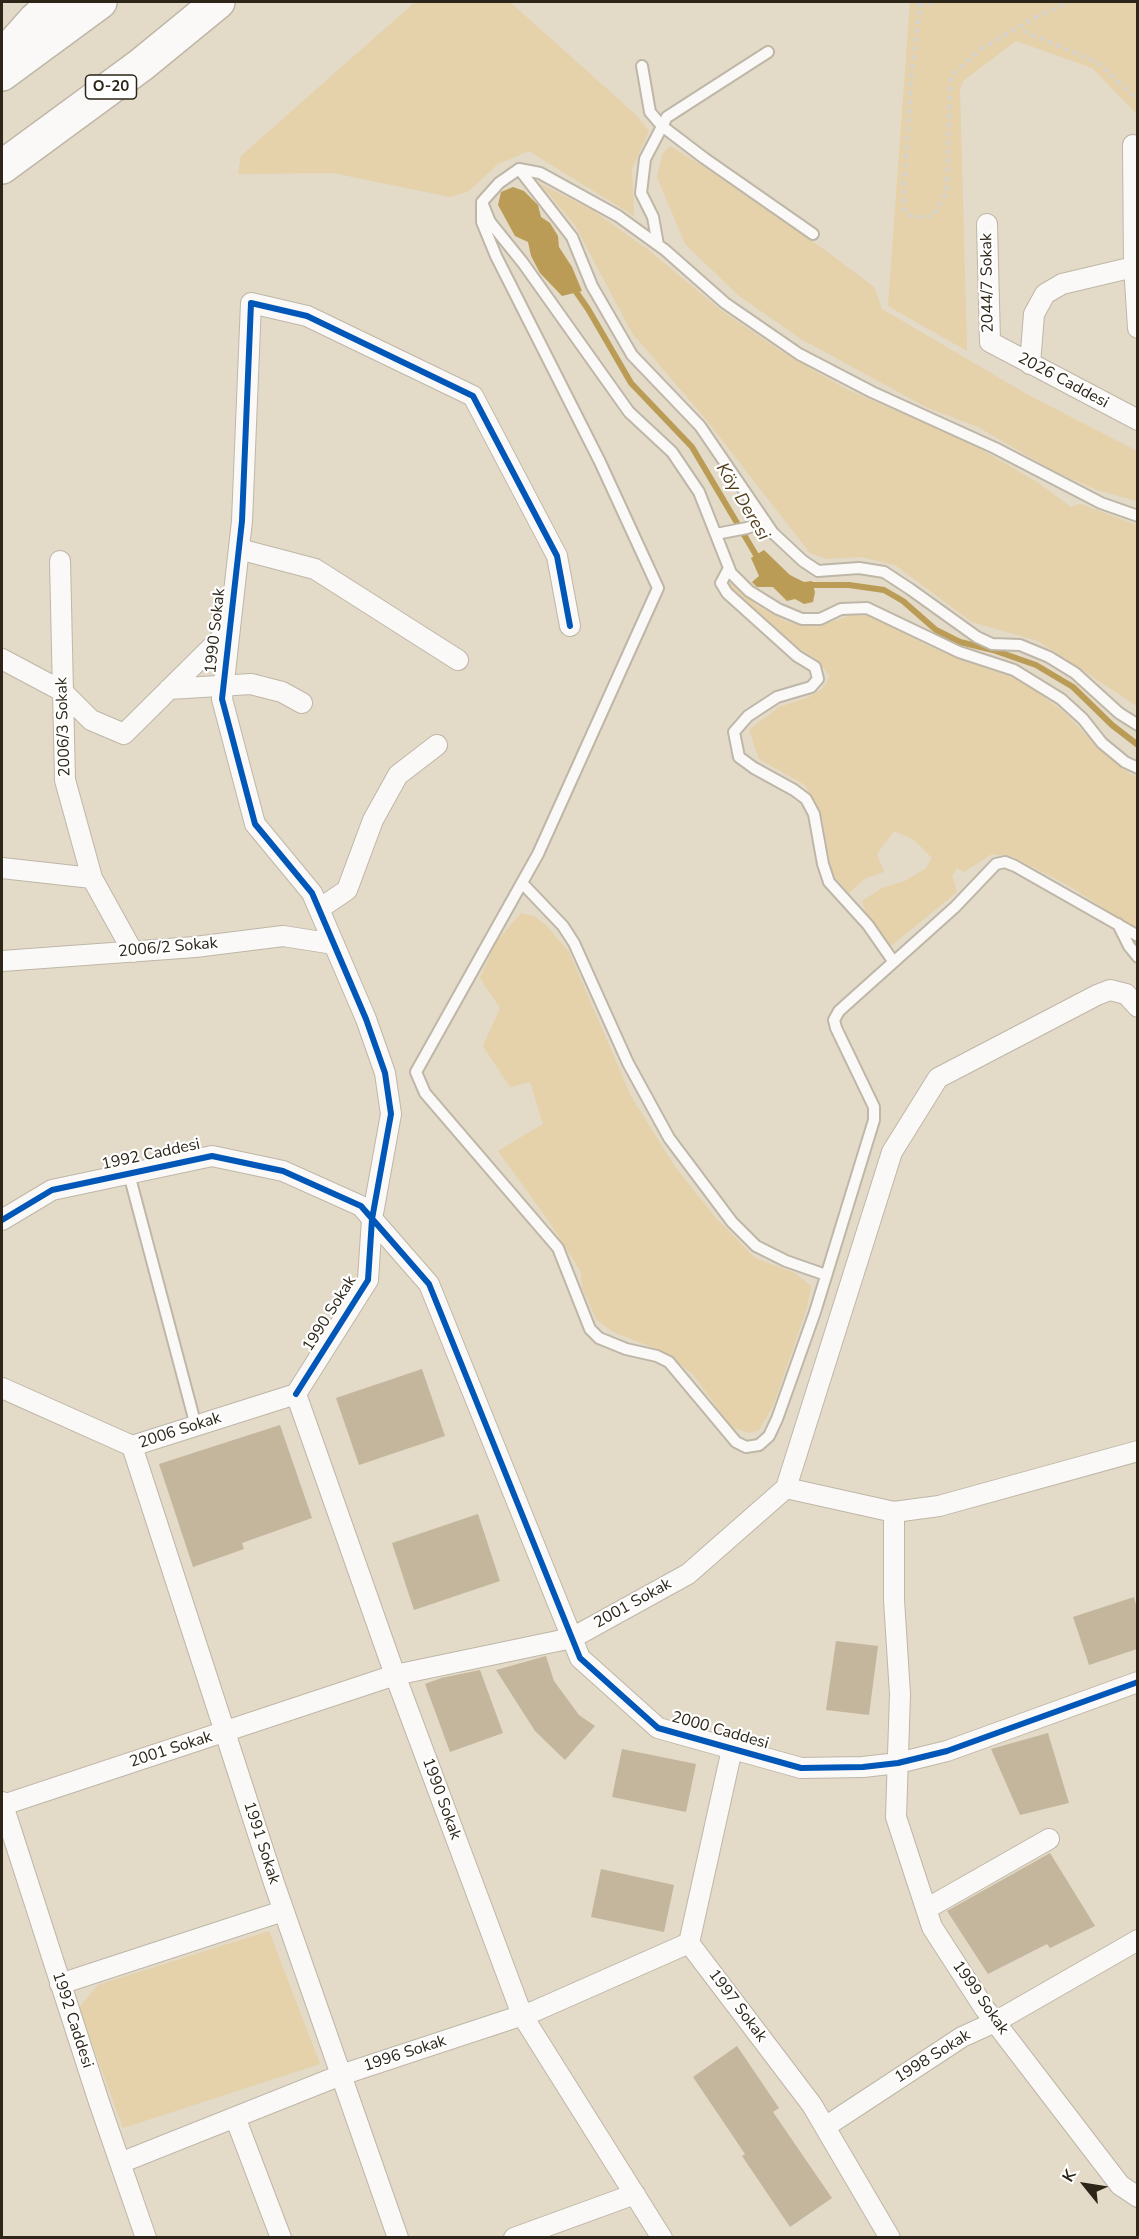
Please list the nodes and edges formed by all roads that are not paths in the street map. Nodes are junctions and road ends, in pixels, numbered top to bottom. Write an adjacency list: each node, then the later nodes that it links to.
1 (55, 2): 7 (highway)
2 (100, 2): 9 (highway)
3 (218, 2): 5 (highway, O-20)
4 (245, 2): 5 (highway)
5 (171, 40): 12 (highway, O-20)
6 (768, 52): 10 (lane)
7 (2, 57)
8 (642, 66): 10 (lane)
9 (2, 74)
10 (662, 126): 16 (lane); 17 (lane)
11 (1133, 145): 18 (street)
12 (2, 167)
13 (519, 169): 14 (lane); 17 (lane); 24 (lane)
14 (482, 202): 25 (lane); 42 (lane)
15 (987, 224): 20 (street, 2044/7 Sokak)
16 (813, 234)
17 (658, 246): 23 (lane)
18 (1136, 265): 19 (street); 21 (street)
19 (1137, 328)
20 (990, 342): 21 (street, 2026 Caddesi)
21 (1030, 364): 22 (street, 2026 Caddesi)
22 (1137, 420)
23 (1137, 516)
24 (765, 521): 25 (lane); 37 (lane)
25 (716, 534): 28 (lane)
26 (239, 549): 29 (street, 1990 Sokak); 30 (street, 1990 Sokak); 32 (street)
27 (60, 561): 35 (street, 2006/3 Sokak)
28 (729, 568): 39 (lane); 50 (lane)
29 (570, 626)
30 (230, 630): 33 (street, 1990 Sokak); 34 (street)
31 (2, 659): 35 (street)
32 (458, 660)
33 (224, 685): 34 (street); 36 (street); 43 (street, 1990 Sokak)
34 (169, 689): 35 (street)
35 (62, 691): 41 (street, 2006/3 Sokak)
36 (302, 703)
37 (1137, 725)
38 (437, 745): 43 (street)
39 (1137, 768)
40 (2, 868): 41 (street)
41 (92, 878): 47 (street, 2006/3 Sokak)
42 (522, 883): 55 (lane); 55 (lane)
43 (319, 909): 46 (street, 1990 Sokak)
44 (1118, 924): 45 (lane); 48 (lane); 50 (lane)
45 (1137, 936)
46 (334, 944): 47 (street, 2006/2 Sokak); 53 (street, 1990 Sokak)
47 (133, 952): 49 (street, 2006/2 Sokak)
48 (1137, 957)
49 (2, 961)
50 (893, 961): 55 (lane)
51 (1137, 1007): 61 (street)
52 (129, 1174): 53 (street, 1992 Caddesi); 54 (street, 1992 Caddesi); 58 (lane)
53 (372, 1219): 57 (street, 1990 Sokak); 63 (street, 2000 Caddesi)
54 (2, 1220)
55 (826, 1275)
56 (2, 1388): 59 (street, 2006 Sokak)
57 (296, 1394): 58 (street, 2006 Sokak); 64 (street, 1990 Sokak)
58 (196, 1426): 59 (street, 2006 Sokak)
59 (132, 1446): 66 (street, 1991 Sokak)
60 (1137, 1451): 62 (street)
61 (786, 1488): 62 (street); 63 (street, 2001 Sokak)
62 (894, 1512): 68 (street, 1999 Sokak)
63 (572, 1638): 64 (street, 2001 Sokak); 67 (street, 2000 Caddesi)
64 (395, 1675): 66 (street, 2001 Sokak); 76 (street, 1990 Sokak)
65 (1137, 1682): 68 (street, 2000 Caddesi)
66 (225, 1732): 69 (street, 2001 Sokak); 72 (street, 1991 Sokak)
67 (732, 1749): 68 (street, 2000 Caddesi); 74 (street)
68 (898, 1763): 71 (street, 1999 Sokak)
69 (2, 1805): 75 (street, 1992 Caddesi)
70 (1049, 1839): 71 (street)
71 (926, 1909): 77 (street, 1999 Sokak)
72 (283, 1911): 75 (street); 78 (street, 1991 Sokak)
73 (1137, 1940): 77 (street, 1998 Sokak)
74 (689, 1943): 76 (street, 1996 Sokak); 80 (street, 1997 Sokak)
75 (60, 1984): 81 (street, 1992 Caddesi)
76 (522, 2015): 78 (street, 1996 Sokak); 82 (street, 1990 Sokak)
77 (995, 2022): 80 (street, 1998 Sokak); 83 (street, 1999 Sokak)
78 (341, 2075): 79 (street, 1996 Sokak); 86 (street, 1991 Sokak)
79 (235, 2118): 81 (street, 1996 Sokak); 85 (street)
80 (825, 2127): 89 (street, 1997 Sokak)
81 (120, 2163): 84 (street, 1992 Caddesi)
82 (634, 2194): 87 (street); 88 (street, 1990 Sokak)
83 (1137, 2197)
84 (146, 2238)
85 (281, 2238)
86 (398, 2238)
87 (514, 2238)
88 (662, 2238)
89 (890, 2238)

